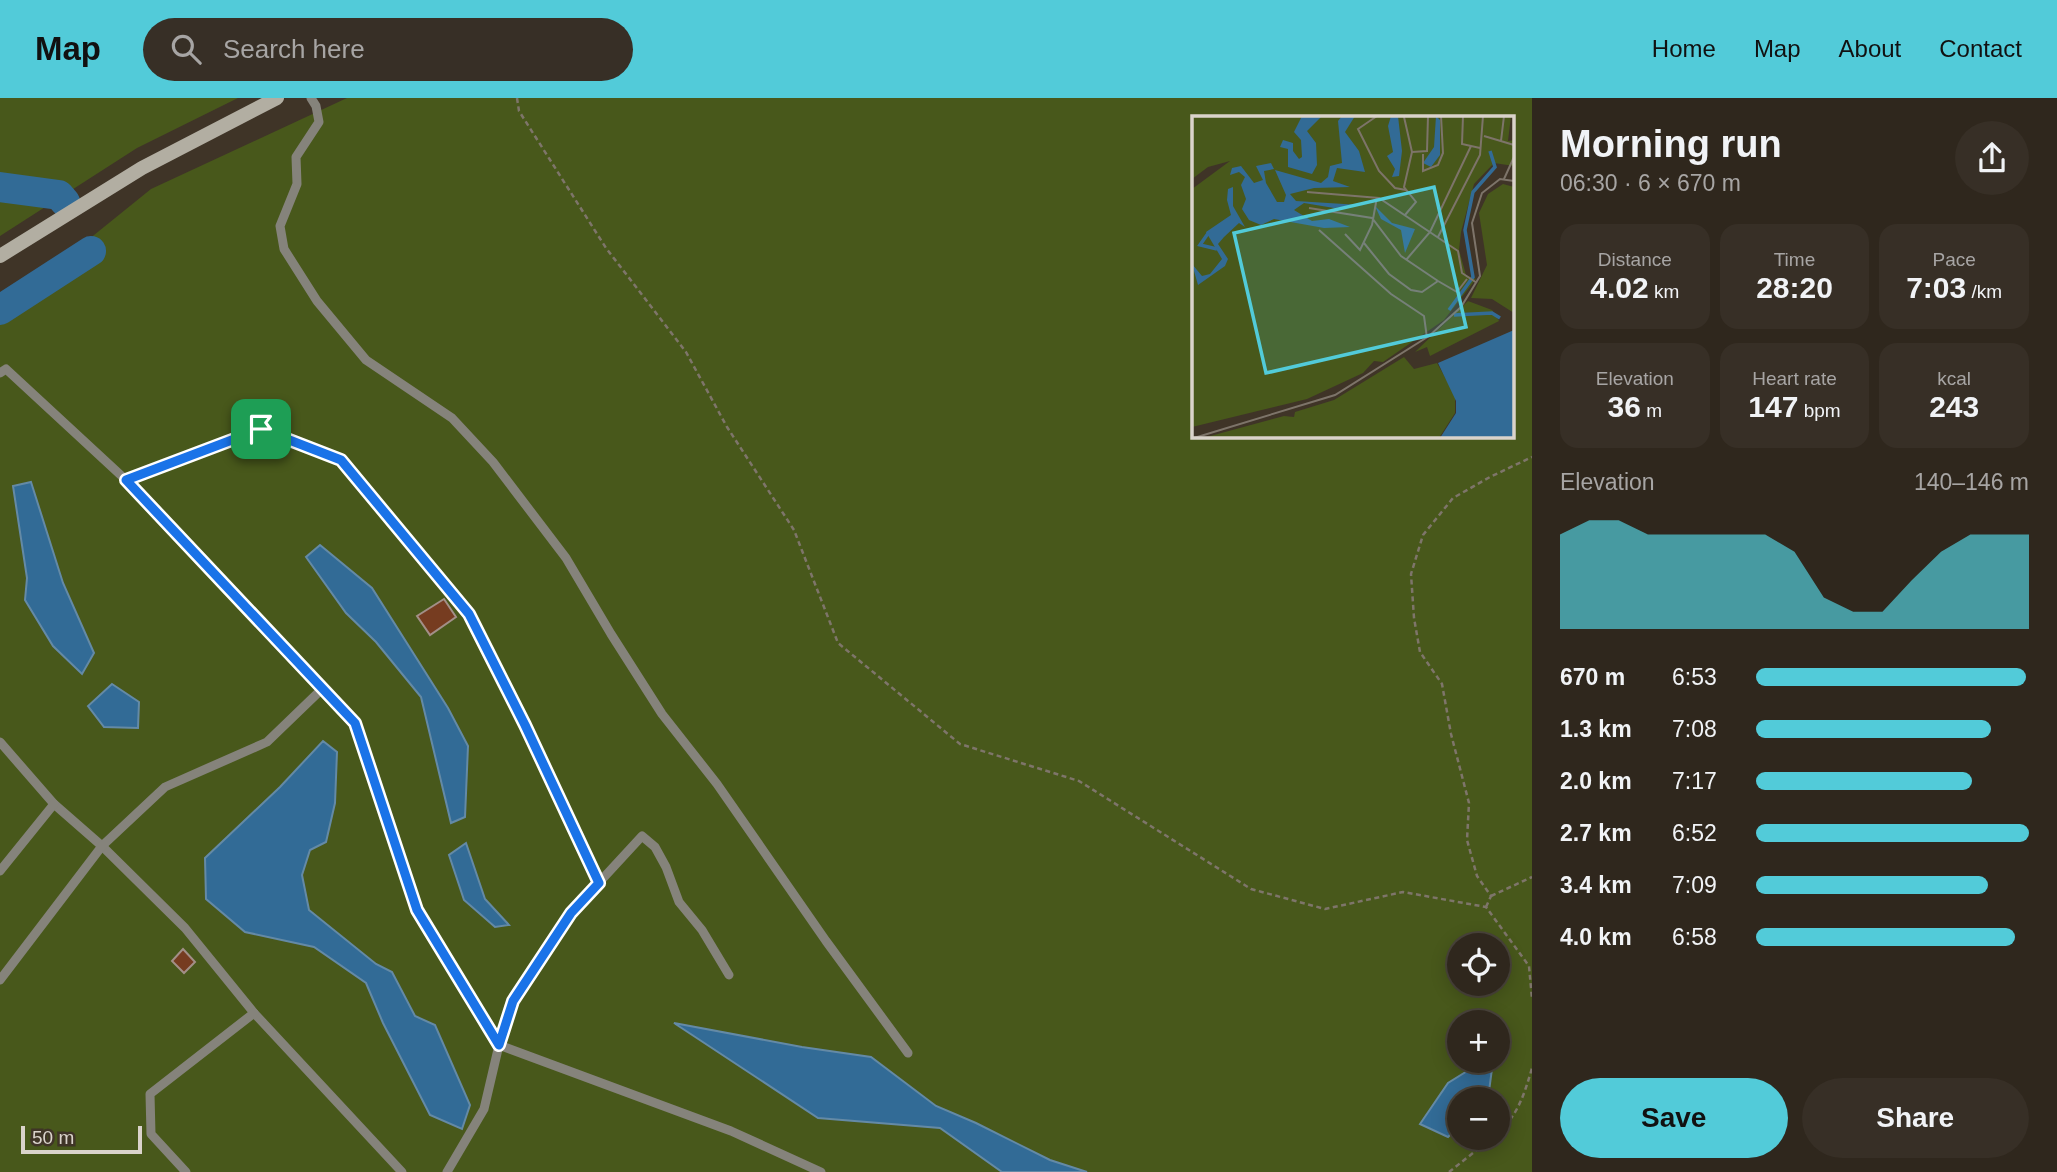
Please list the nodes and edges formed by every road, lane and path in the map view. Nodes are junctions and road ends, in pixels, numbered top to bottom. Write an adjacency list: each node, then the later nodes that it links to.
1 (277, 98): 4 (street)
2 (311, 98): 22 (lane)
3 (517, 98): 16 (path)
4 (0, 256)
5 (0, 373): 7 (lane)
6 (1532, 457): 15 (path)
7 (126, 480): 8 (lane); 14 (lane)
8 (323, 688): 11 (lane); 21 (lane)
9 (0, 742): 10 (lane)
10 (54, 804): 11 (lane); 12 (lane)
11 (102, 846): 18 (lane); 20 (lane)
12 (0, 871)
13 (1532, 877): 15 (path)
14 (599, 883): 17 (lane); 21 (lane)
15 (1491, 896): 16 (path)
16 (1486, 907): 19 (path)
17 (729, 975)
18 (0, 980)
19 (1532, 999)
20 (254, 1013): 26 (lane); 27 (lane)
21 (499, 1045): 28 (lane); 29 (lane)
22 (908, 1053)
23 (1532, 1068): 24 (path)
24 (1510, 1120)
25 (1477, 1150): 30 (path)
26 (187, 1172)
27 (402, 1172)
28 (447, 1172)
29 (821, 1172)
30 (1449, 1172)

